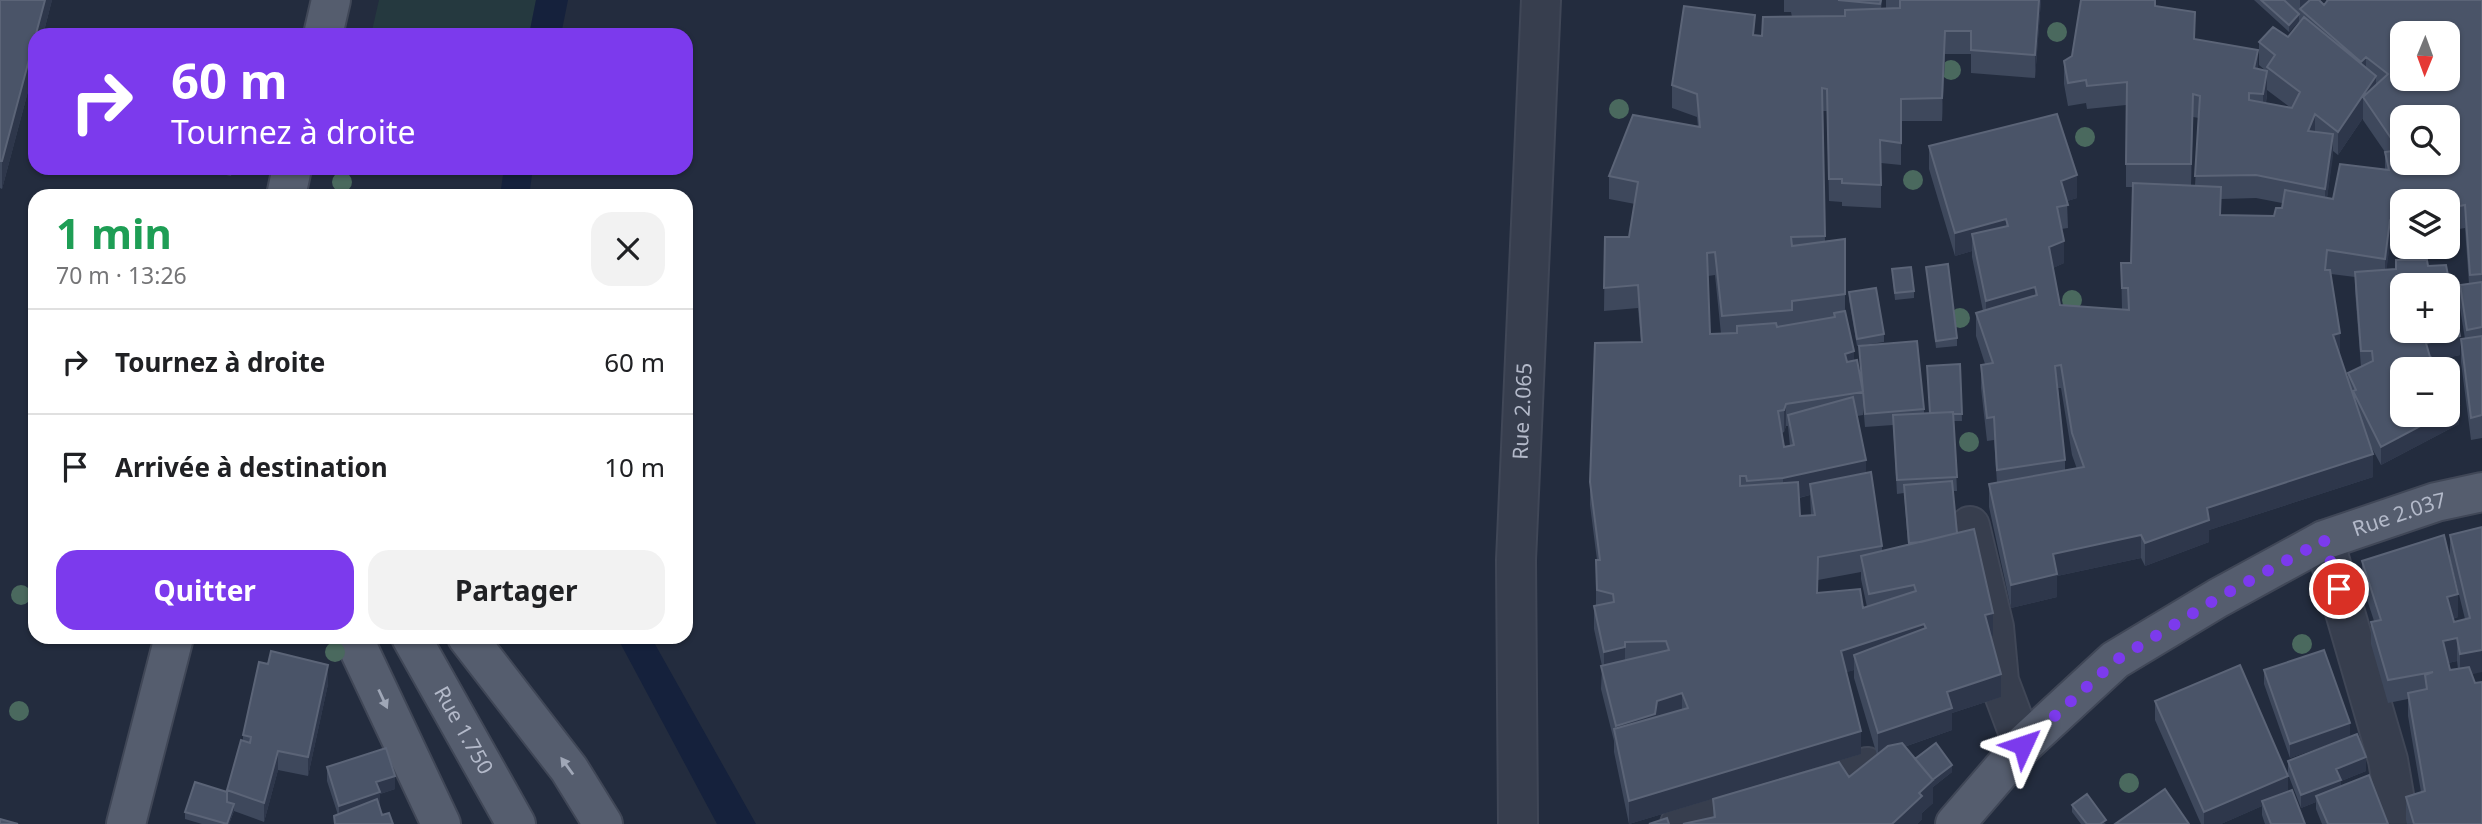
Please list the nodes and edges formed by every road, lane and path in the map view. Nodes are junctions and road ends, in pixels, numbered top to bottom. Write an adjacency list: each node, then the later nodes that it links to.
1 (331, 0): 3 (main road)
2 (1541, 0): 17 (street, Rue 2.065)
3 (325, 28)
4 (2482, 492): 6 (main road, Rue 2.037)
5 (1970, 526): 11 (street)
6 (2324, 540): 11 (main road, Rue 2.037); 20 (street)
7 (172, 644): 13 (main road)
8 (356, 644): 14 (main road, one-way to 14)
9 (415, 644): 15 (main road, Rue 1.750)
10 (472, 644): 16 (main road, one-way to 10)
11 (2023, 745): 19 (main road, Rue 2.037)
12 (1867, 767): 18 (street)
13 (126, 824)
14 (441, 824)
15 (516, 824)
16 (603, 824)
17 (1518, 824)
18 (1680, 824)
19 (1955, 824)
20 (2399, 824)

